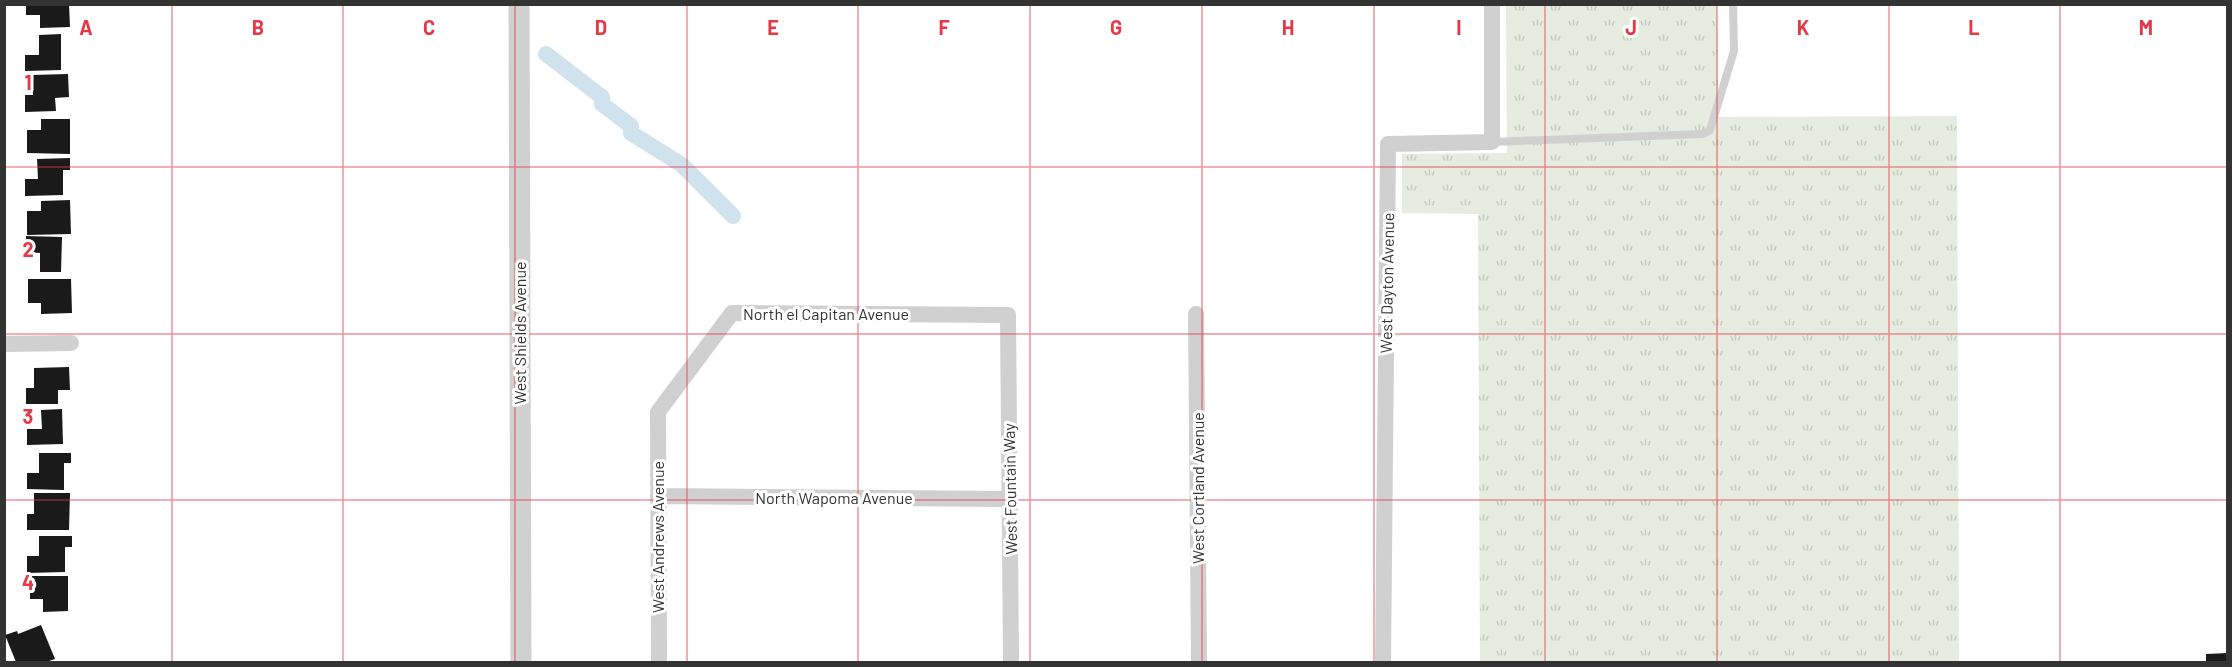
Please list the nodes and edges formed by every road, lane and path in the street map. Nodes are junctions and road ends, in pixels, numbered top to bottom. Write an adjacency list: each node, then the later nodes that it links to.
1 (519, 4): 12 (street, West Shields Avenue)
2 (1492, 4): 4 (street)
3 (1733, 4): 4 (lane)
4 (1492, 142): 16 (street, West Dayton Avenue)
5 (1196, 314): 15 (street, West Cortland Avenue)
6 (1008, 315): 9 (street, North el Capitan Avenue); 11 (street, West Fountain Way)
7 (4, 344): 8 (street)
8 (71, 344)
9 (658, 412): 10 (street, West Andrews Avenue)
10 (658, 496): 11 (street, North Wapoma Avenue); 13 (street, West Andrews Avenue)
11 (1010, 499): 14 (street, West Fountain Way)
12 (521, 663)
13 (659, 663)
14 (1011, 663)
15 (1199, 663)
16 (1383, 663)

